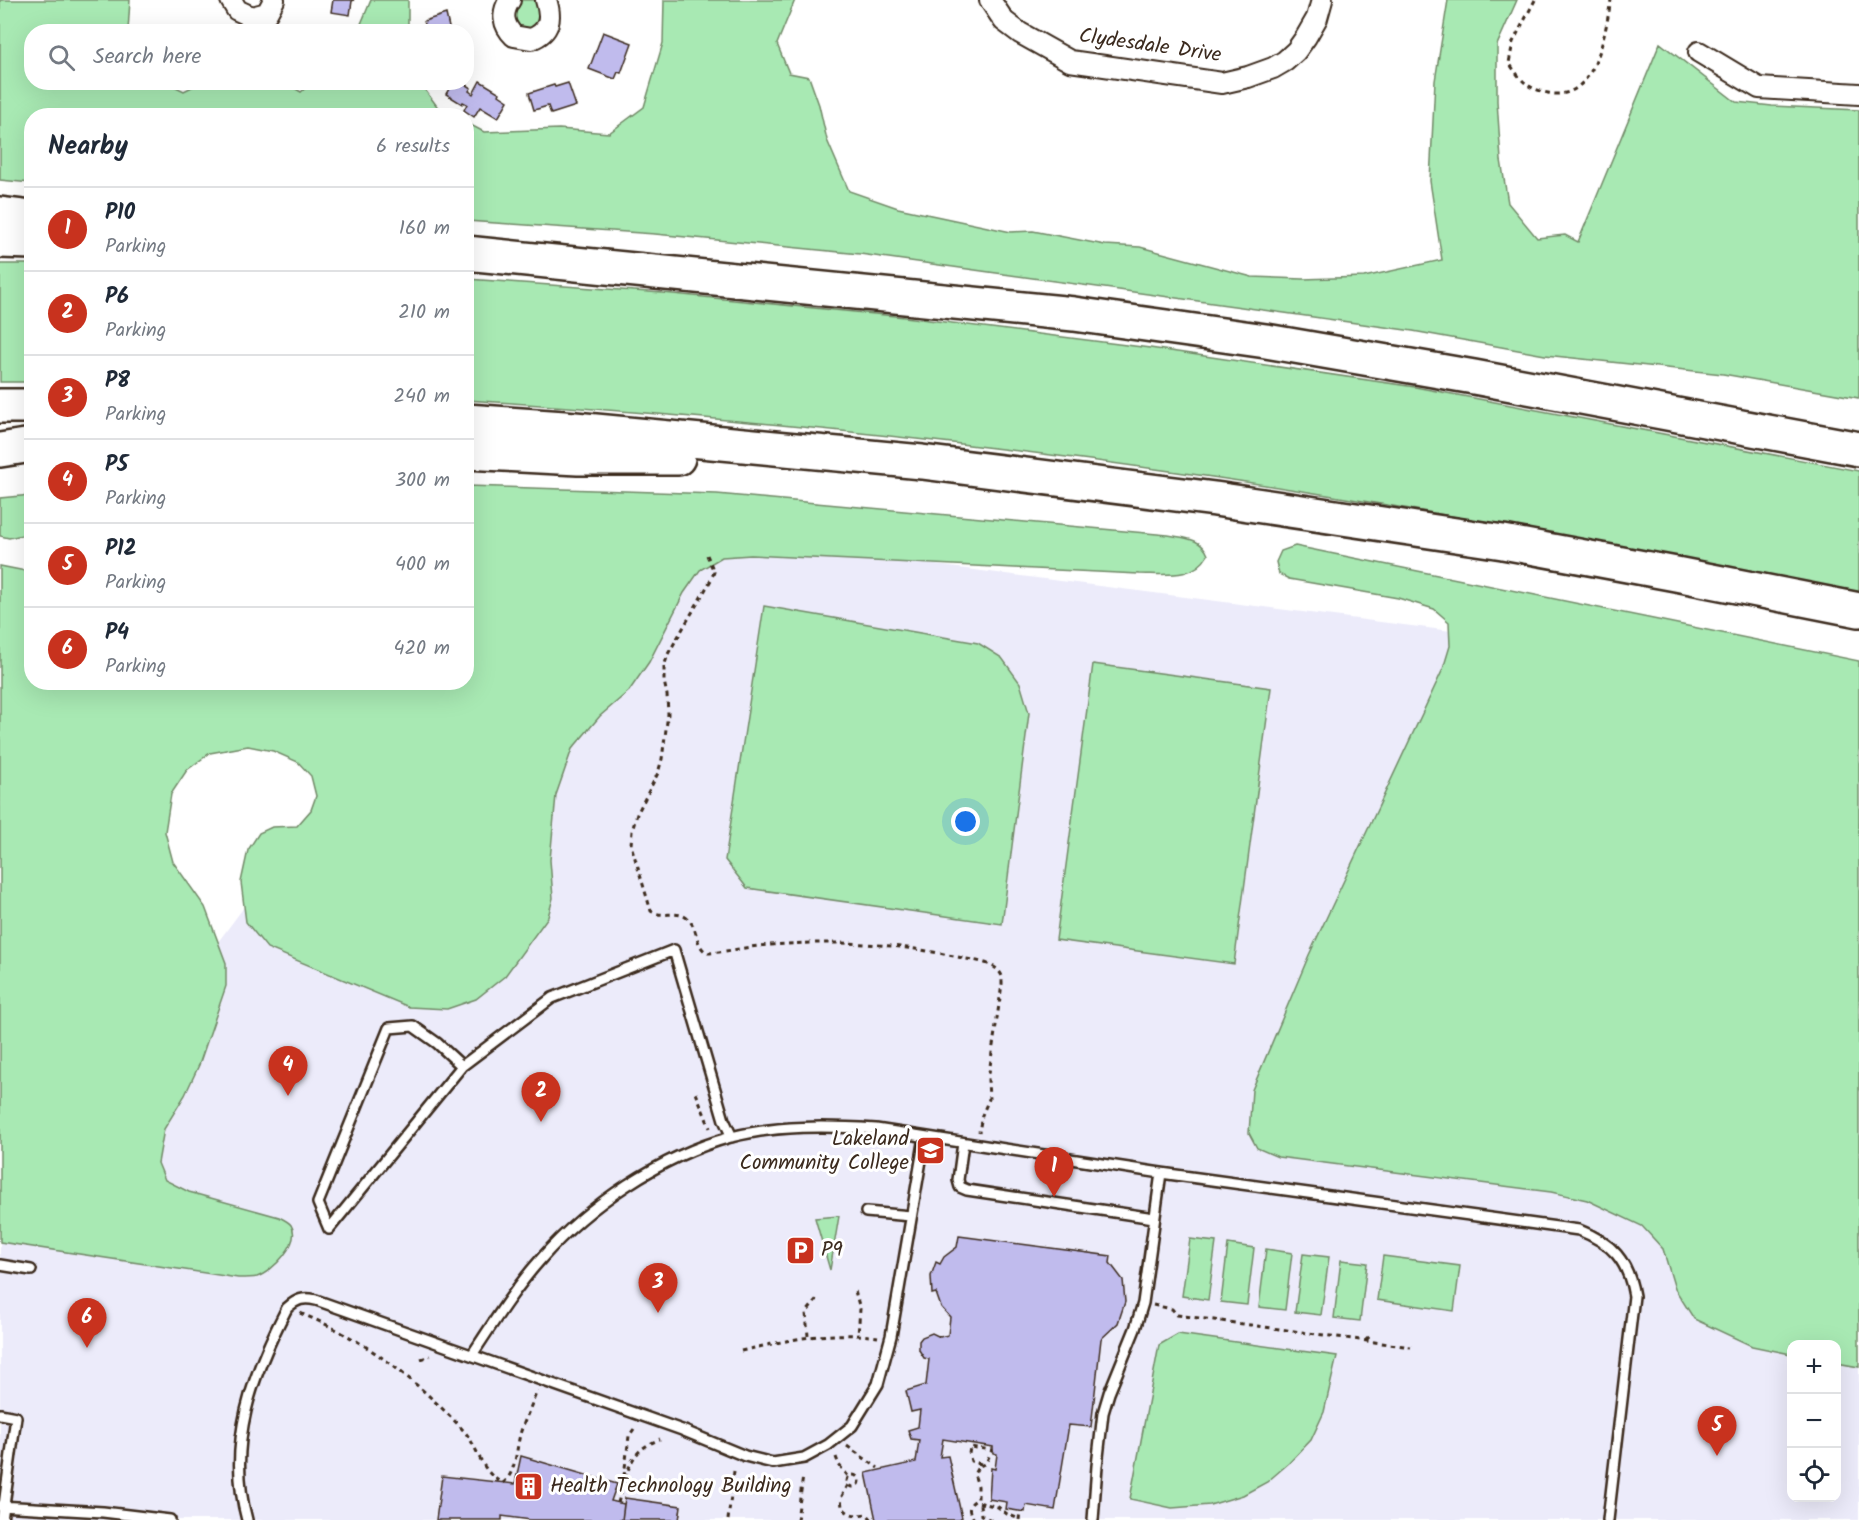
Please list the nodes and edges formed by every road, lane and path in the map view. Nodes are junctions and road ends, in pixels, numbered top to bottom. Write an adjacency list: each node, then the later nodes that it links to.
1 (231, 0): 2 (street)
2 (274, 0)
3 (510, 0): 4 (street)
4 (546, 0)
5 (990, 0): 6 (street, Clydesdale Drive)
6 (1322, 0)
7 (1534, 0): 8 (path)
8 (1611, 0)
9 (1699, 52): 10 (street)
10 (1859, 94)
11 (0, 214): 12 (highway)
12 (24, 217)
13 (0, 241): 14 (highway)
14 (24, 242)
15 (475, 254): 20 (highway)
16 (0, 406): 17 (highway)
17 (24, 406)
18 (474, 422): 23 (highway)
19 (24, 446): 21 (highway)
20 (1859, 449)
21 (0, 450)
22 (474, 452): 23 (highway)
23 (851, 457): 25 (highway)
24 (707, 555): 29 (path)
25 (1859, 610)
26 (462, 1066): 26 (lane); 30 (lane)
27 (696, 1092): 28 (path)
28 (710, 1128)
29 (978, 1134)
30 (732, 1137): 31 (lane); 50 (lane)
31 (925, 1137): 32 (lane); 35 (lane)
32 (963, 1143): 33 (lane); 36 (lane)
33 (1161, 1173): 36 (lane); 84 (lane)
34 (866, 1212): 35 (lane)
35 (911, 1216): 50 (lane)
36 (1154, 1218): 41 (lane)
37 (0, 1265): 38 (lane)
38 (32, 1270)
39 (855, 1291): 43 (path)
40 (819, 1297): 45 (path)
41 (1143, 1303): 47 (path); 83 (lane)
42 (299, 1312): 53 (path)
43 (858, 1335): 45 (path); 46 (path)
44 (1371, 1335): 47 (path)
45 (808, 1336): 49 (path)
46 (882, 1338)
47 (1366, 1340): 48 (path)
48 (1411, 1347)
49 (741, 1351)
50 (472, 1355): 75 (lane)
51 (430, 1356): 52 (path)
52 (421, 1359)
53 (537, 1391)
54 (0, 1414): 69 (lane)
55 (634, 1429): 64 (path)
56 (660, 1438): 64 (path)
57 (847, 1446): 60 (path)
58 (836, 1457): 63 (path)
59 (981, 1464): 59 (path); 66 (path)
60 (878, 1468)
61 (734, 1471): 76 (path)
62 (803, 1476): 77 (path)
63 (848, 1476): 65 (path); 65 (path)
64 (623, 1484): 67 (path)
65 (848, 1485): 72 (path)
66 (976, 1500): 68 (path); 71 (path)
67 (618, 1503)
68 (980, 1504): 81 (path); 82 (path)
69 (2, 1506): 73 (lane); 74 (lane)
70 (1020, 1511): 82 (path)
71 (970, 1515): 79 (path); 80 (path)
72 (860, 1518): 78 (path)
73 (2, 1520)
74 (171, 1520)
75 (244, 1520)
76 (728, 1520)
77 (797, 1520)
78 (872, 1520)
79 (969, 1520)
80 (975, 1520)
81 (991, 1520)
82 (1019, 1520)
83 (1093, 1520)
84 (1608, 1520)

